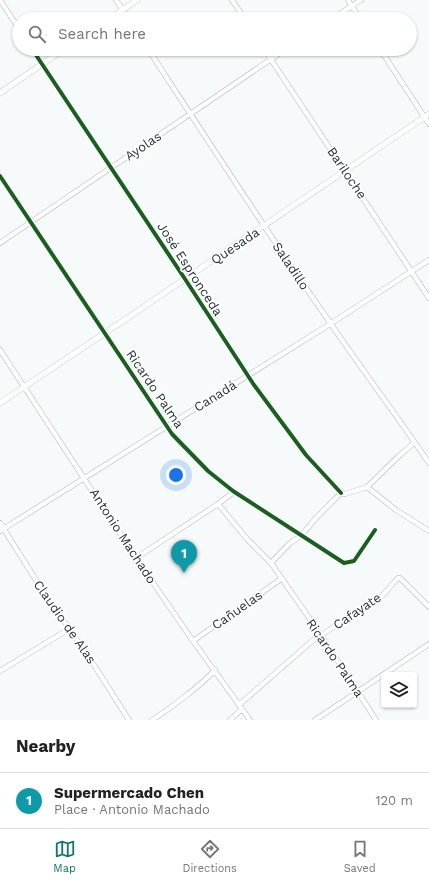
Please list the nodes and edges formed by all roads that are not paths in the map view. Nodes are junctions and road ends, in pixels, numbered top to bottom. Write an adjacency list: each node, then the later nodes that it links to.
1 (0, 0): 13 (street)
2 (116, 0): 8 (street)
3 (137, 0): 8 (street)
4 (232, 0): 10 (street)
5 (348, 0): 7 (street)
6 (361, 0): 7 (street)
7 (352, 6): 11 (street); 12 (street)
8 (123, 10): 9 (street)
9 (120, 12)
10 (240, 12)
11 (343, 12)
12 (356, 12)
13 (12, 18)
14 (37, 56): 21 (street, José Espronceda)
15 (54, 56): 21 (street)
16 (153, 56): 23 (street, Saladillo)
17 (268, 56): 20 (street, Bariloche)
18 (275, 56): 20 (street, Ayolas)
19 (385, 56): 24 (street)
20 (270, 59): 23 (street, Ayolas); 27 (street, Bariloche)
21 (42, 64): 22 (street); 26 (street, José Espronceda)
22 (0, 93)
23 (190, 114): 26 (street, Ayolas); 30 (street, Saladillo)
24 (427, 116): 25 (street); 27 (street, Quesada)
25 (429, 124)
26 (111, 168): 29 (street, Ayolas); 34 (street, José Espronceda)
27 (346, 171): 30 (street, Quesada); 33 (street, Bariloche)
28 (0, 176): 29 (street, Ricardo Palma)
29 (30, 223): 31 (street, Ayolas); 37 (street, Ricardo Palma)
30 (264, 226): 34 (street, Quesada); 36 (street, Saladillo)
31 (0, 243)
32 (429, 260): 33 (street, Canadá)
33 (411, 271): 35 (street, Bariloche); 36 (street, Canadá)
34 (185, 279): 37 (street, Quesada); 39 (street, José Espronceda)
35 (429, 298)
36 (330, 324): 39 (street, Canadá); 43 (street, Saladillo)
37 (105, 333): 40 (street, Quesada); 42 (street, Ricardo Palma)
38 (0, 350): 40 (street, Antonio Machado)
39 (248, 376): 42 (street, Canadá); 48 (street, José Espronceda)
40 (25, 387): 41 (street, Quesada); 45 (street, Antonio Machado)
41 (0, 403)
42 (166, 427): 45 (street, Canadá); 47 (street, Ricardo Palma)
43 (414, 443): 44 (street, Saladillo); 46 (street)
44 (429, 463)
45 (84, 477): 51 (street, Canadá); 55 (street, Antonio Machado)
46 (367, 487): 48 (street); 53 (street)
47 (233, 491): 49 (street); 54 (street, Ricardo Palma)
48 (341, 493): 54 (street)
49 (218, 504): 55 (street); 56 (street, Ricardo Palma)
50 (0, 523): 51 (street, Claudio de Alas)
51 (2, 530): 59 (street, Claudio de Alas)
52 (375, 530): 54 (street, Ricardo Palma)
53 (429, 531)
54 (301, 536): 56 (street)
55 (136, 558): 61 (street, Antonio Machado)
56 (271, 563): 57 (street, Ricardo Palma)
57 (281, 578): 60 (street, Ricardo Palma); 61 (street, Cañuelas)
58 (429, 607): 60 (street, Cafayate)
59 (69, 629): 64 (street); 67 (street, Claudio de Alas)
60 (321, 635): 65 (street, Ricardo Palma); 66 (street, Cafayate)
61 (193, 641): 63 (street, Antonio Machado)
62 (429, 644): 65 (street)
63 (215, 670): 66 (street, Antonio Machado); 68 (street)
64 (0, 671)
65 (358, 692): 71 (street); 72 (street, Ricardo Palma)
66 (240, 707): 69 (street, Cafayate); 70 (street, Antonio Machado)
67 (127, 719)
68 (152, 720)
69 (230, 720)
70 (250, 720)
71 (315, 720)
72 (376, 720)

